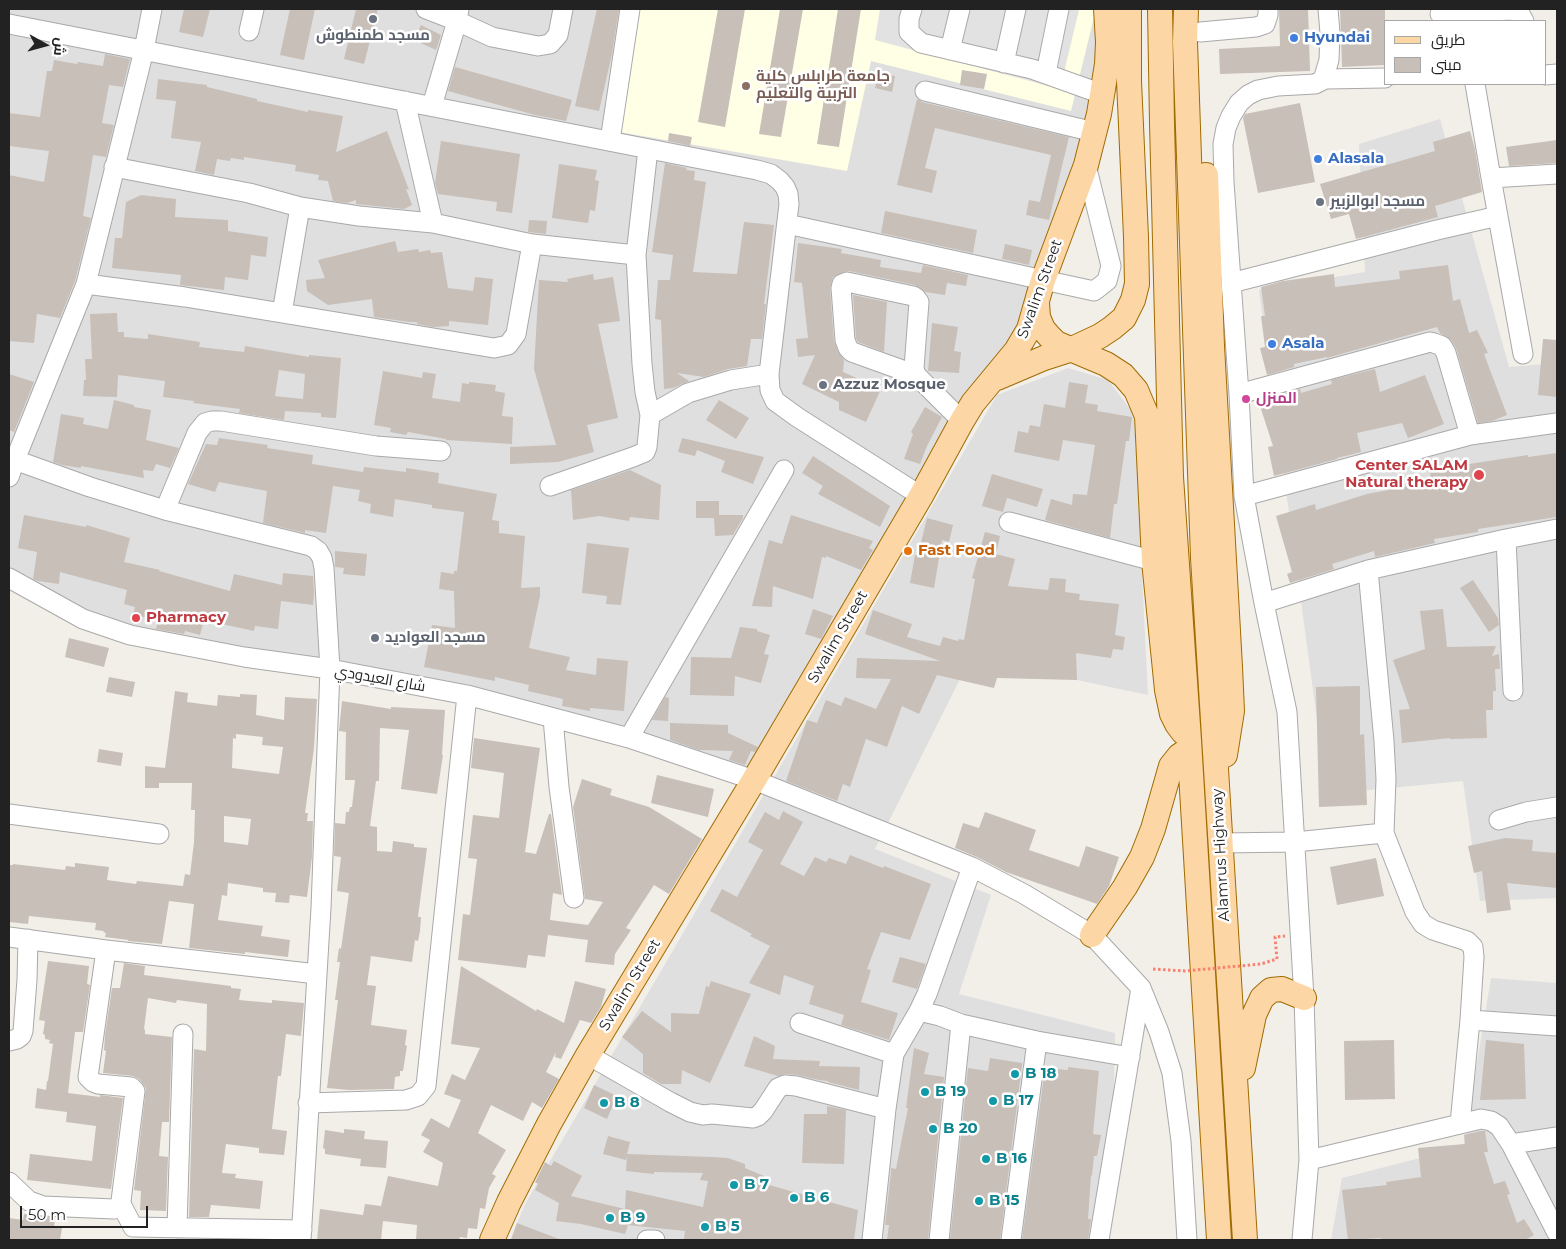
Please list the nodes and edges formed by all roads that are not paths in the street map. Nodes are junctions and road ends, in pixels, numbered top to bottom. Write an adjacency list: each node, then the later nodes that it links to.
1 (152, 9): 23 (street)
2 (254, 9): 21 (street)
3 (426, 9): 18 (street)
4 (563, 9): 18 (street)
5 (630, 9): 35 (street)
6 (912, 9): 24 (street)
7 (960, 9): 24 (street)
8 (1016, 9): 25 (street)
9 (1060, 9): 26 (street)
10 (1106, 9): 31 (main road, Swalim Street)
11 (1129, 9): 52 (main road)
12 (1160, 9): 82 (main road, Alamrus Highway)
13 (1186, 9): 84 (main road, Alamrus Highway)
14 (1200, 9): 22 (main road)
15 (1268, 9): 22 (street)
16 (1328, 9): 28 (street)
17 (1440, 14): 19 (street)
18 (458, 15): 33 (street)
19 (1524, 20)
20 (9, 24): 23 (street)
21 (249, 31)
22 (1200, 32): 84 (main road)
23 (144, 50): 32 (street); 38 (street)
24 (950, 50): 25 (street)
25 (1004, 62): 26 (street)
26 (1046, 74): 31 (street)
27 (1384, 78): 28 (street)
28 (1324, 79): 48 (street)
29 (1476, 85): 40 (street)
30 (925, 91): 34 (street)
31 (1102, 94): 34 (main road, Swalim Street)
32 (405, 101): 33 (street); 43 (street)
33 (432, 106): 35 (street)
34 (1094, 132): 37 (main road, Swalim Street)
35 (610, 141): 36 (street)
36 (648, 149): 44 (street); 46 (street)
37 (1086, 165): 47 (main road, Swalim Street); 47 (street)
38 (114, 167): 41 (street); 49 (street)
39 (1557, 174): 40 (street)
40 (1491, 178): 42 (street)
41 (300, 207): 43 (street); 51 (street)
42 (1498, 216): 48 (street); 53 (street)
43 (433, 223): 45 (street)
44 (787, 224): 47 (street); 54 (street)
45 (532, 244): 46 (street); 51 (street)
46 (636, 256): 58 (street)
47 (1043, 280): 50 (main road, Swalim Street)
48 (1231, 283): 57 (street)
49 (86, 284): 51 (street); 61 (street)
50 (1037, 304): 52 (main road); 56 (main road, Swalim Street)
51 (282, 313)
52 (1072, 349): 56 (main road); 73 (main road)
53 (1523, 354)
54 (769, 374): 58 (street); 67 (street)
55 (916, 375): 55 (street); 59 (street)
56 (991, 381): 59 (main road, Swalim Street)
57 (1240, 394): 62 (street); 68 (street)
58 (650, 415): 66 (street)
59 (962, 422): 67 (main road, Swalim Street)
60 (1557, 423): 62 (street)
61 (16, 435): 64 (street)
62 (1470, 435): 68 (street)
63 (441, 451): 69 (street)
64 (12, 469): 69 (street)
65 (784, 470): 81 (street)
66 (550, 486)
67 (921, 496): 83 (main road, Swalim Street)
68 (1244, 496): 76 (street)
69 (165, 510): 77 (street)
70 (1009, 522): 73 (street)
71 (1557, 529): 72 (street)
72 (1506, 539): 74 (street); 78 (street)
73 (1154, 561): 82 (main road)
74 (1368, 570): 76 (street); 88 (street)
75 (9, 578): 77 (street, شارع العيدودي)
76 (1264, 603): 90 (street)
77 (330, 669): 79 (street, شارع العيدودي); 98 (street)
78 (1513, 691)
79 (467, 695): 80 (street, شارع العيدودي); 113 (street)
80 (553, 718): 81 (street, شارع العيدودي); 93 (street)
81 (629, 738): 83 (street, شارع العيدودي)
82 (1189, 744): 94 (main road); 134 (main road, Alamrus Highway)
83 (754, 780): 92 (street, شارع العيدودي); 110 (main road, Swalim Street)
84 (1218, 788): 91 (main road, Alamrus Highway)
85 (1557, 807): 87 (street)
86 (9, 814): 89 (street)
87 (1499, 820)
88 (1384, 833): 90 (street); 102 (street)
89 (159, 834)
90 (1295, 842): 91 (street); 100 (street)
91 (1220, 843): 112 (main road, Alamrus Highway)
92 (972, 867): 94 (street, شارع العيدودي); 101 (street)
93 (574, 898)
94 (1092, 935): 99 (street, شارع العيدودي)
95 (9, 937): 96 (street)
96 (28, 939): 97 (street); 107 (street)
97 (106, 950): 98 (street); 120 (street)
98 (317, 974): 113 (street)
99 (1141, 988): 111 (street); 133 (street, شارع العيدودي)
100 (1304, 998): 112 (main road); 118 (street)
101 (919, 1011): 104 (street); 109 (street)
102 (1470, 1020): 105 (street); 115 (street)
103 (800, 1023): 109 (street)
104 (962, 1024): 108 (street); 130 (street)
105 (1557, 1026)
106 (183, 1034): 122 (street)
107 (9, 1041)
108 (1037, 1041): 111 (street); 131 (street)
109 (894, 1054): 114 (street)
110 (588, 1055): 114 (street); 126 (main road, Swalim Street)
111 (1130, 1057): 132 (street)
112 (1236, 1102): 135 (main road, Alamrus Highway)
113 (308, 1103): 125 (street)
114 (886, 1109): 129 (street)
115 (1460, 1124): 117 (street); 118 (street)
116 (1557, 1137): 117 (street)
117 (1511, 1144): 121 (street)
118 (1310, 1160): 136 (street)
119 (9, 1182): 120 (street)
120 (122, 1206): 124 (street)
121 (1551, 1209): 123 (street)
122 (177, 1228): 124 (street); 125 (street)
123 (1557, 1233)
124 (134, 1234)
125 (301, 1235)
126 (492, 1240)
127 (648, 1240): 128 (street)
128 (655, 1240)
129 (872, 1240)
130 (939, 1240)
131 (1011, 1240)
132 (1099, 1240)
133 (1187, 1240)
134 (1219, 1240)
135 (1245, 1240)
136 (1302, 1240)

